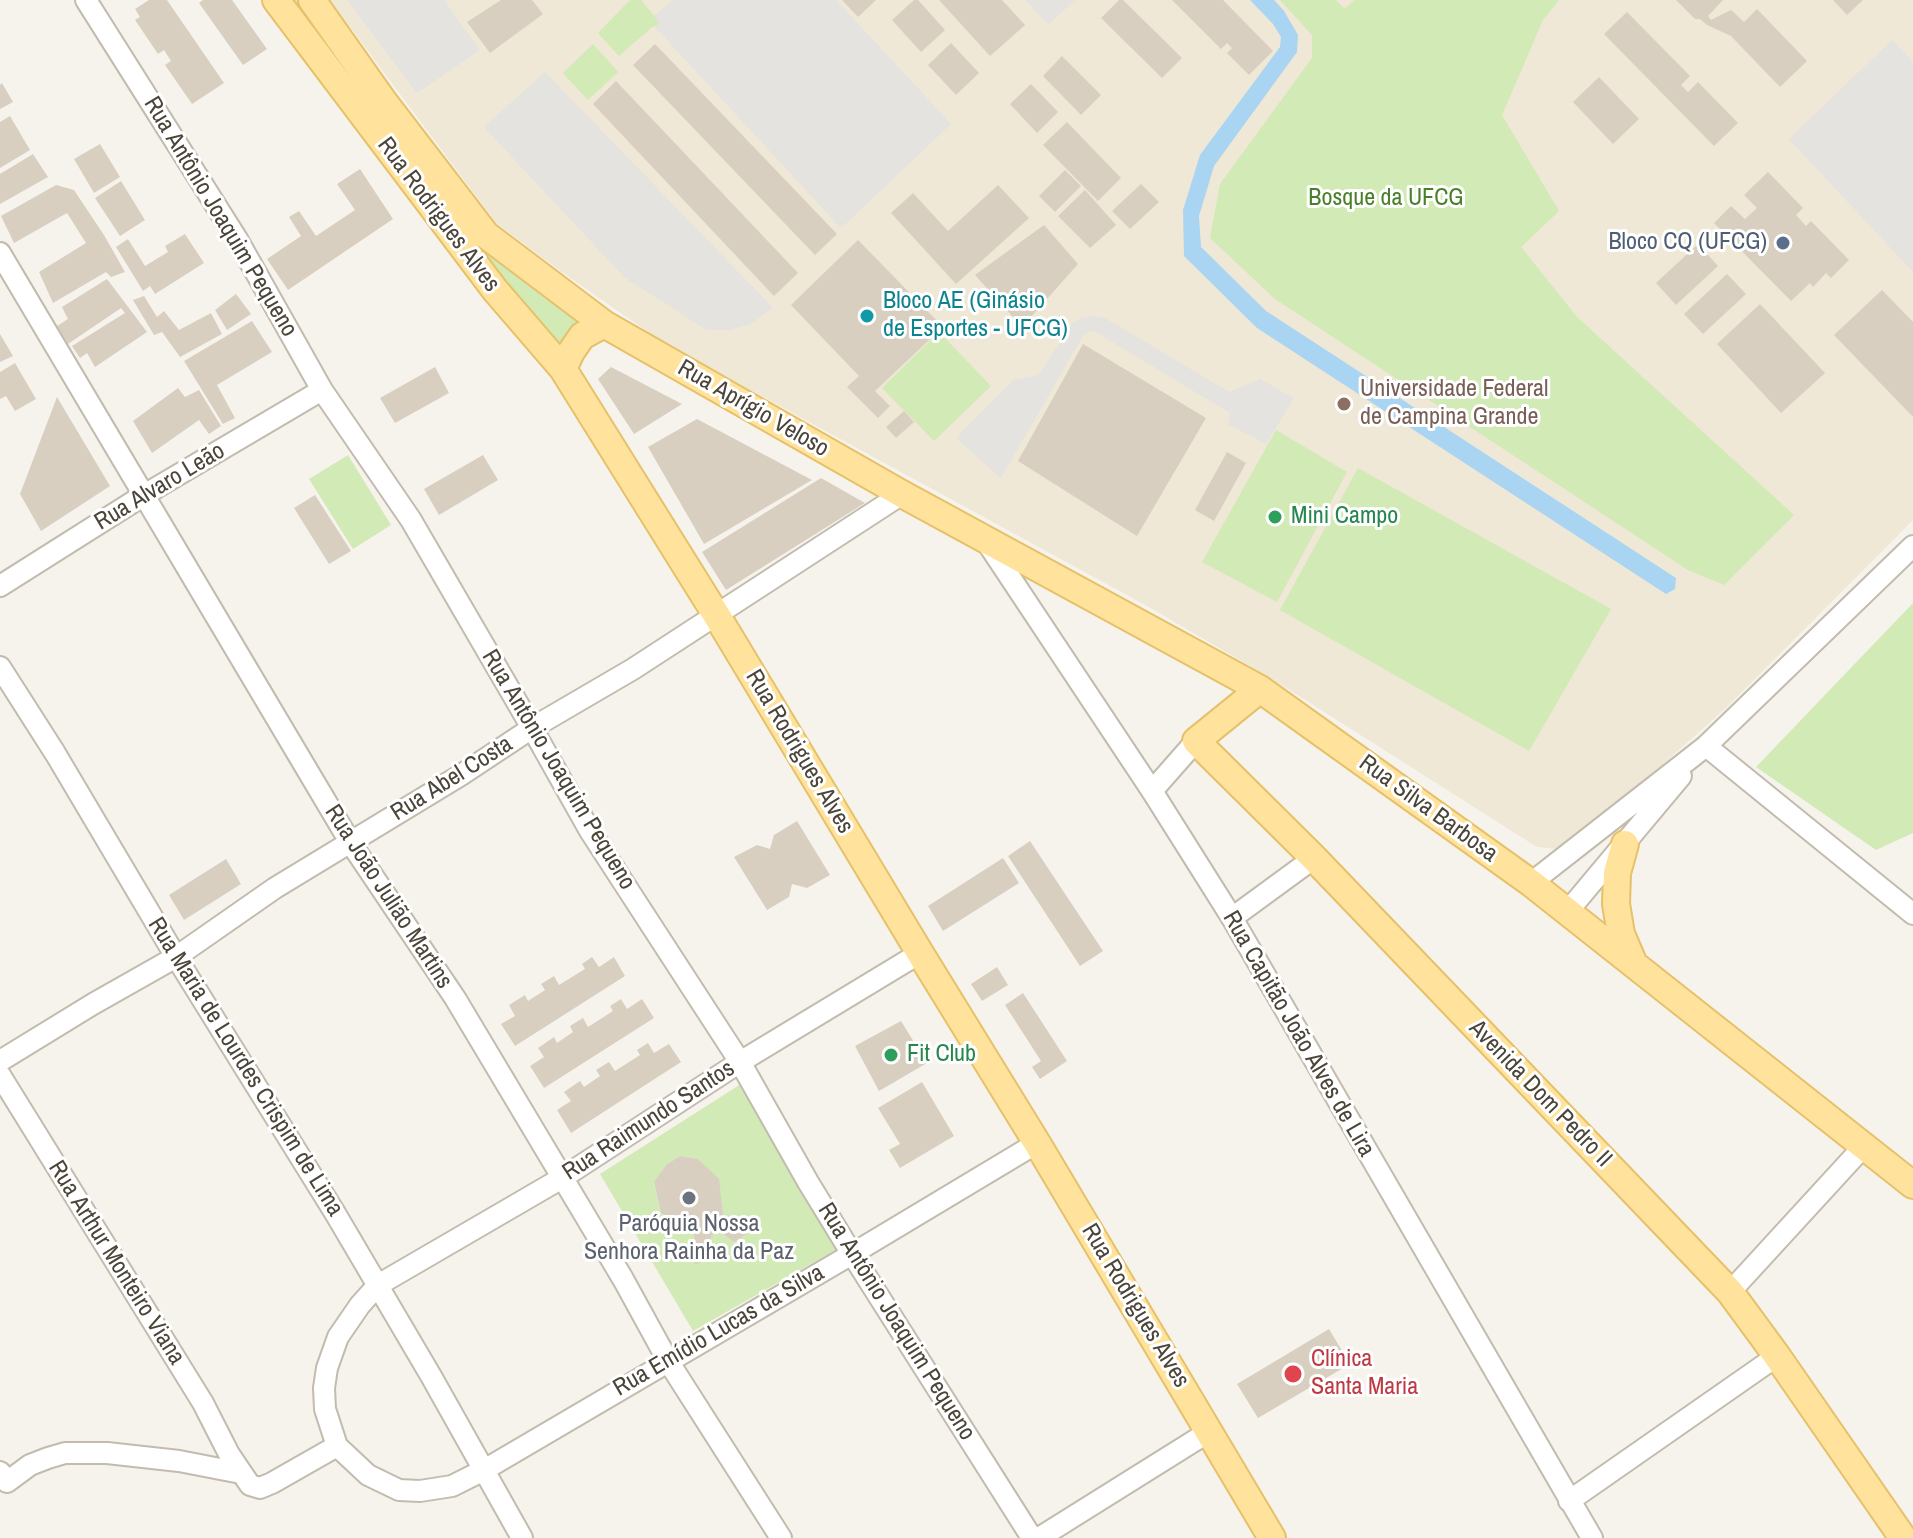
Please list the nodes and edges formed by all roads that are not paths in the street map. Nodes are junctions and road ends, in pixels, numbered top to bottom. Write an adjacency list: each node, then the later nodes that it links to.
1 (86, 0): 7 (street, Rua Antônio Joaquim Pequeno)
2 (276, 0): 6 (main road, Rua Rodrigues Alves)
3 (312, 0): 5 (main road, Rua Rodrigues Alves)
4 (0, 253): 9 (street, Rua João Julião Martins)
5 (604, 324): 6 (main road); 8 (main road, Rua Aprígio Veloso)
6 (563, 369): 13 (main road, Rua Rodrigues Alves)
7 (322, 390): 9 (street, Rua Alvaro Leão); 16 (street, Rua Antônio Joaquim Pequeno)
8 (902, 494): 10 (main road, Rua Silva Barbosa); 13 (street, Rua Abel Costa)
9 (144, 495): 12 (street, Rua Alvaro Leão); 20 (street, Rua João Julião Martins)
10 (986, 541): 15 (main road, Rua Silva Barbosa); 19 (street, Rua Capitão João Alves de Lira)
11 (1913, 546): 18 (street)
12 (0, 586)
13 (717, 616): 16 (street, Rua Abel Costa); 27 (main road, Rua Rodrigues Alves)
14 (0, 667): 28 (street, Rua Maria de Lourdes Crispim de Lima)
15 (1260, 689): 17 (main road); 23 (main road, Rua Silva Barbosa)
16 (532, 728): 20 (street, Rua Abel Costa); 31 (street, Rua Antônio Joaquim Pequeno)
17 (1196, 741): 19 (street); 22 (main road, Avenida Dom Pedro II)
18 (1706, 746): 21 (street); 23 (street); 25 (street)
19 (1152, 791): 26 (street, Rua Capitão João Alves de Lira)
20 (350, 842): 28 (street, Rua Abel Costa); 35 (street, Rua João Julião Martins)
21 (1625, 844): 24 (street); 29 (main road)
22 (1314, 858): 26 (street); 39 (main road, Avenida Dom Pedro II)
23 (1531, 883): 24 (main road, Rua Silva Barbosa)
24 (1568, 911): 29 (main road, Rua Silva Barbosa)
25 (1913, 914)
26 (1232, 918): 47 (street, Rua Capitão João Alves de Lira)
27 (920, 953): 31 (street, Rua Raimundo Santos); 33 (main road, Rua Rodrigues Alves)
28 (176, 957): 30 (street, Rua Abel Costa); 38 (street, Rua Maria de Lourdes Crispim de Lima)
29 (1633, 962): 34 (main road, Rua Silva Barbosa)
30 (0, 1061)
31 (740, 1062): 35 (street, Rua Raimundo Santos); 37 (street, Rua Antônio Joaquim Pequeno)
32 (0, 1075): 45 (street, Rua Arthur Monteiro Viana)
33 (1037, 1143): 37 (street, Rua Emídio Lucas da Silva); 42 (main road, Rua Rodrigues Alves)
34 (1863, 1147): 36 (main road, Rua Silva Barbosa); 39 (street)
35 (562, 1178): 38 (street, Rua Raimundo Santos); 41 (street, Rua João Julião Martins)
36 (1913, 1185)
37 (852, 1254): 41 (street, Rua Emídio Lucas da Silva); 50 (street, Rua Antônio Joaquim Pequeno)
38 (378, 1285): 43 (street, Rua Raimundo Santos); 44 (street, Rua Maria de Lourdes Crispim de Lima)
39 (1730, 1292): 40 (main road, Avenida Dom Pedro II)
40 (1777, 1356): 47 (street); 54 (main road, Avenida Dom Pedro II)
41 (668, 1361): 44 (street, Rua Emídio Lucas da Silva); 49 (street, Rua João Julião Martins)
42 (1210, 1431): 51 (street); 52 (main road, Rua Rodrigues Alves)
43 (337, 1446): 44 (street, Rua Emídio Lucas da Silva); 45 (street)
44 (484, 1470): 48 (street, Rua Maria de Lourdes Crispim de Lima)
45 (241, 1473): 46 (street)
46 (4, 1477)
47 (1569, 1501): 53 (street, Rua Capitão João Alves de Lira)
48 (522, 1538)
49 (781, 1538)
50 (1032, 1538)
51 (1039, 1538)
52 (1272, 1538)
53 (1592, 1538)
54 (1903, 1538)

